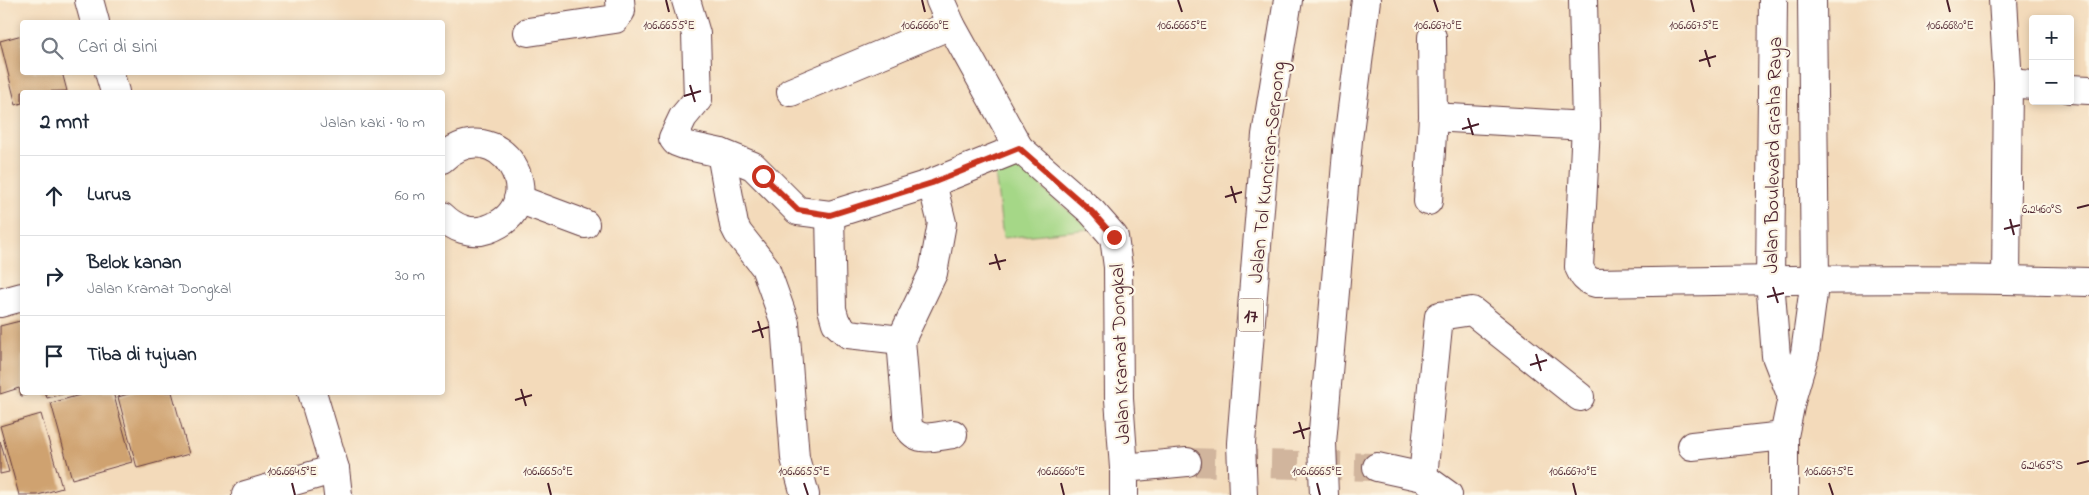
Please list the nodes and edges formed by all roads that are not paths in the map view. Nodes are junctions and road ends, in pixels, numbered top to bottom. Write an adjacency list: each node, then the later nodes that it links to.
1 (89, 0): 11 (main road)
2 (620, 0): 13 (main road)
3 (686, 0): 24 (main road)
4 (940, 0): 12 (main road, Jalan Kramat Dongkal)
5 (1288, 0): 53 (main road, Jalan Tol Kunciran–Serpong / 17)
6 (1366, 0): 54 (main road)
7 (1583, 0): 22 (main road)
8 (1773, 0): 33 (main road, Jalan Boulevard Graha Raya)
9 (1812, 0): 32 (main road, Jalan Boulevard Graha Raya)
10 (2003, 0): 16 (main road)
11 (94, 20)
12 (951, 25): 20 (main road); 23 (main road, Jalan Kramat Dongkal)
13 (528, 32)
14 (1432, 37): 21 (main road)
15 (110, 75): 18 (main road)
16 (2020, 84): 34 (main road)
17 (2074, 89): 19 (main road)
18 (114, 90)
19 (2089, 90)
20 (791, 92)
21 (1433, 117): 22 (main road); 28 (main road)
22 (1586, 126): 33 (main road)
23 (1019, 148): 26 (main road); 47 (main road, Jalan Kramat Dongkal)
24 (721, 153): 29 (main road); 51 (main road)
25 (445, 156): 27 (main road)
26 (932, 183): 29 (main road); 38 (main road)
27 (518, 199): 30 (main road); 31 (main road)
28 (1428, 201)
29 (830, 215): 38 (main road)
30 (445, 219)
31 (585, 224)
32 (1815, 279): 33 (main road); 34 (main road); 41 (main road, Jalan Boulevard Graha Raya)
33 (1770, 280): 41 (main road, Jalan Boulevard Graha Raya)
34 (2006, 280): 35 (main road)
35 (2089, 282)
36 (20, 298): 37 (main road)
37 (0, 303)
38 (901, 340): 42 (main road)
39 (313, 395): 49 (main road)
40 (1580, 397): 48 (main road)
41 (1792, 397): 43 (main road, Jalan Boulevard Graha Raya)
42 (953, 434)
43 (1784, 436): 44 (main road); 56 (main road, Jalan Boulevard Graha Raya)
44 (1692, 446)
45 (1187, 462): 47 (main road, Jalan Kramat Dongkal)
46 (1377, 467): 48 (main road)
47 (1124, 468): 52 (main road, Jalan Kramat Dongkal)
48 (1423, 477): 55 (main road)
49 (336, 482): 50 (main road)
50 (246, 495)
51 (805, 495)
52 (1124, 495)
53 (1243, 495)
54 (1324, 495)
55 (1448, 495)
56 (1784, 495)

